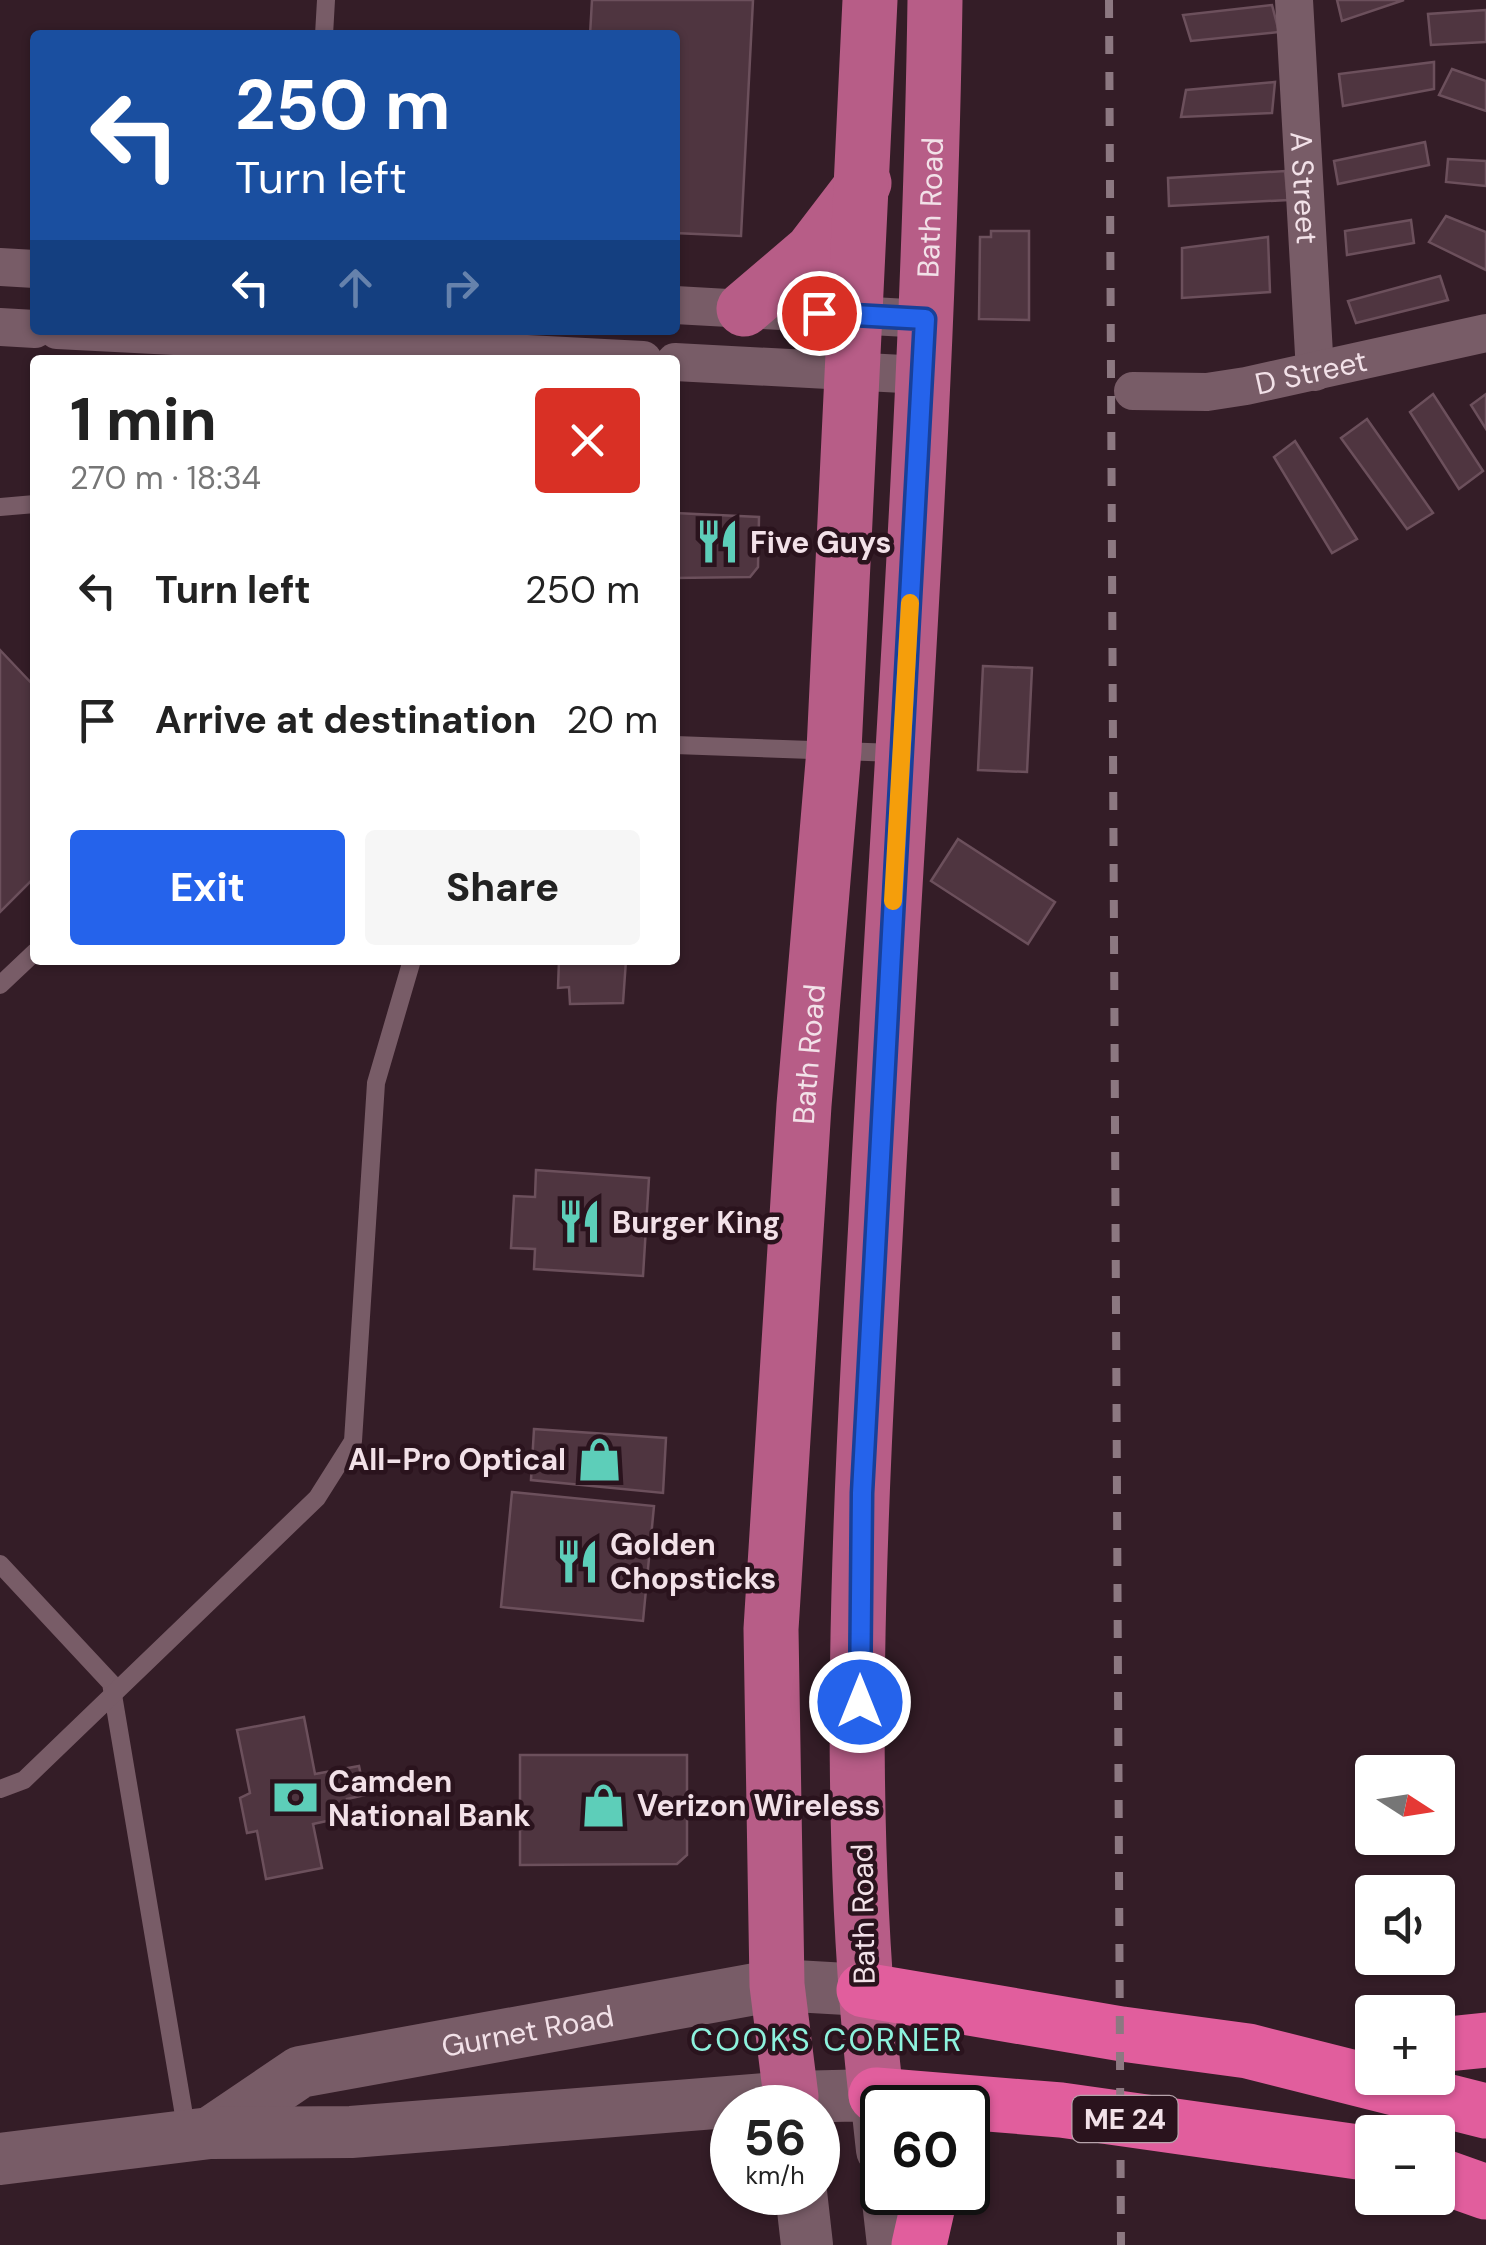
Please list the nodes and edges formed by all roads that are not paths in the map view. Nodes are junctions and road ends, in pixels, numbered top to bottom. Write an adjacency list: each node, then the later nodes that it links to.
1 (326, 0): 5 (lane)
2 (870, 0): 6 (main road, Bath Road)
3 (935, 0): 12 (main road, Bath Road)
4 (1294, 0): 21 (street, A Street)
5 (324, 30)
6 (864, 183): 10 (main road); 11 (main road, Bath Road)
7 (0, 267): 8 (street)
8 (30, 269)
9 (680, 305): 10 (street)
10 (744, 309): 11 (street)
11 (856, 316): 12 (street); 20 (main road, Bath Road)
12 (925, 319): 22 (main road, Bath Road)
13 (0, 327): 14 (street)
14 (30, 329)
15 (1486, 333): 21 (street, D Street)
16 (264, 335): 17 (street)
17 (306, 336): 18 (street)
18 (573, 355)
19 (680, 362): 20 (street)
20 (853, 371): 22 (street); 27 (main road, Bath Road)
21 (1315, 372): 23 (street, D Street)
22 (922, 375): 28 (main road, Bath Road)
23 (1133, 391)
24 (30, 504): 25 (lane)
25 (0, 507)
26 (680, 745): 27 (lane)
27 (834, 750): 28 (lane); 35 (main road, Bath Road)
28 (901, 754): 36 (main road, Bath Road)
29 (30, 957): 31 (lane)
30 (411, 965): 33 (lane)
31 (0, 985)
32 (0, 1564): 33 (lane)
33 (113, 1696): 34 (lane); 48 (lane)
34 (0, 1790)
35 (776, 1986): 36 (main road, Gurnet Road / ME 24); 41 (main road, Bath Road); 48 (main road, Gurnet Road / ME 24)
36 (864, 1990): 40 (highway, ME 24); 42 (main road, Bath Road)
37 (1486, 2040): 38 (highway)
38 (1455, 2043)
39 (1355, 2048): 40 (highway, ME 24)
40 (1248, 2051): 46 (highway)
41 (790, 2085)
42 (875, 2085)
43 (990, 2104): 45 (highway, ME 24)
44 (710, 2108): 48 (main road, Gurnet Road / ME 24)
45 (1061, 2110): 47 (highway); 49 (highway, ME 24)
46 (1486, 2111)
47 (990, 2127)
48 (199, 2135): 50 (main road, Gurnet Road / ME 24)
49 (1355, 2152)
50 (0, 2159)
51 (1455, 2165): 52 (highway)
52 (1486, 2169)
53 (1455, 2181): 54 (highway)
54 (1486, 2192)
55 (803, 2215): 58 (main road)
56 (890, 2215): 59 (main road)
57 (925, 2215): 60 (highway)
58 (806, 2245)
59 (893, 2245)
60 (918, 2245)

